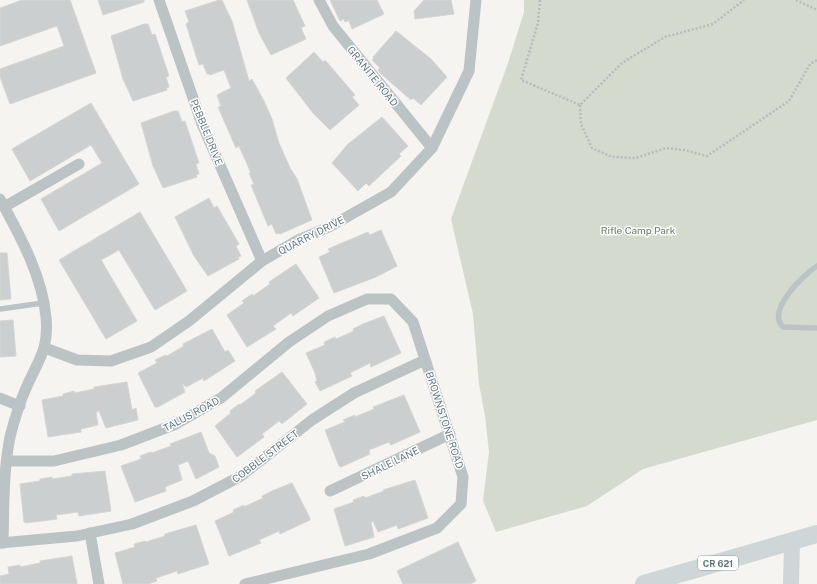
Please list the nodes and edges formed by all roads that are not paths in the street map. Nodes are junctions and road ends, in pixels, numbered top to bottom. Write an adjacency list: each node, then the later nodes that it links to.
1 (159, 0): 7 (street, PEBBLE DRIVE)
2 (319, 0): 4 (street, GRANITE ROAD)
3 (476, 0): 4 (street, QUARRY DRIVE)
4 (432, 148): 7 (street, QUARRY DRIVE)
5 (79, 164): 6 (street)
6 (2, 203): 9 (street)
7 (262, 262): 13 (street, QUARRY DRIVE)
8 (817, 266): 12 (lane)
9 (43, 303): 10 (lane); 13 (street)
10 (0, 309)
11 (328, 316): 14 (street, BROWNSTONE ROAD); 18 (street, TALUS ROAD)
12 (817, 328)
13 (45, 348): 16 (street)
14 (425, 360): 17 (street, BROWNSTONE ROAD); 20 (street, COBBLE STREET)
15 (0, 398): 16 (street)
16 (20, 406): 18 (street)
17 (450, 434): 19 (street, SHALE LANE); 25 (street, BROWNSTONE ROAD)
18 (6, 461): 23 (street)
19 (330, 492)
20 (90, 533): 23 (street, COBBLE STREET); 24 (street)
21 (817, 534): 22 (main road, CR 621)
22 (792, 542): 26 (main road, CR 621); 27 (main road)
23 (2, 543)
24 (99, 584)
25 (245, 584)
26 (644, 584)
27 (791, 584)

